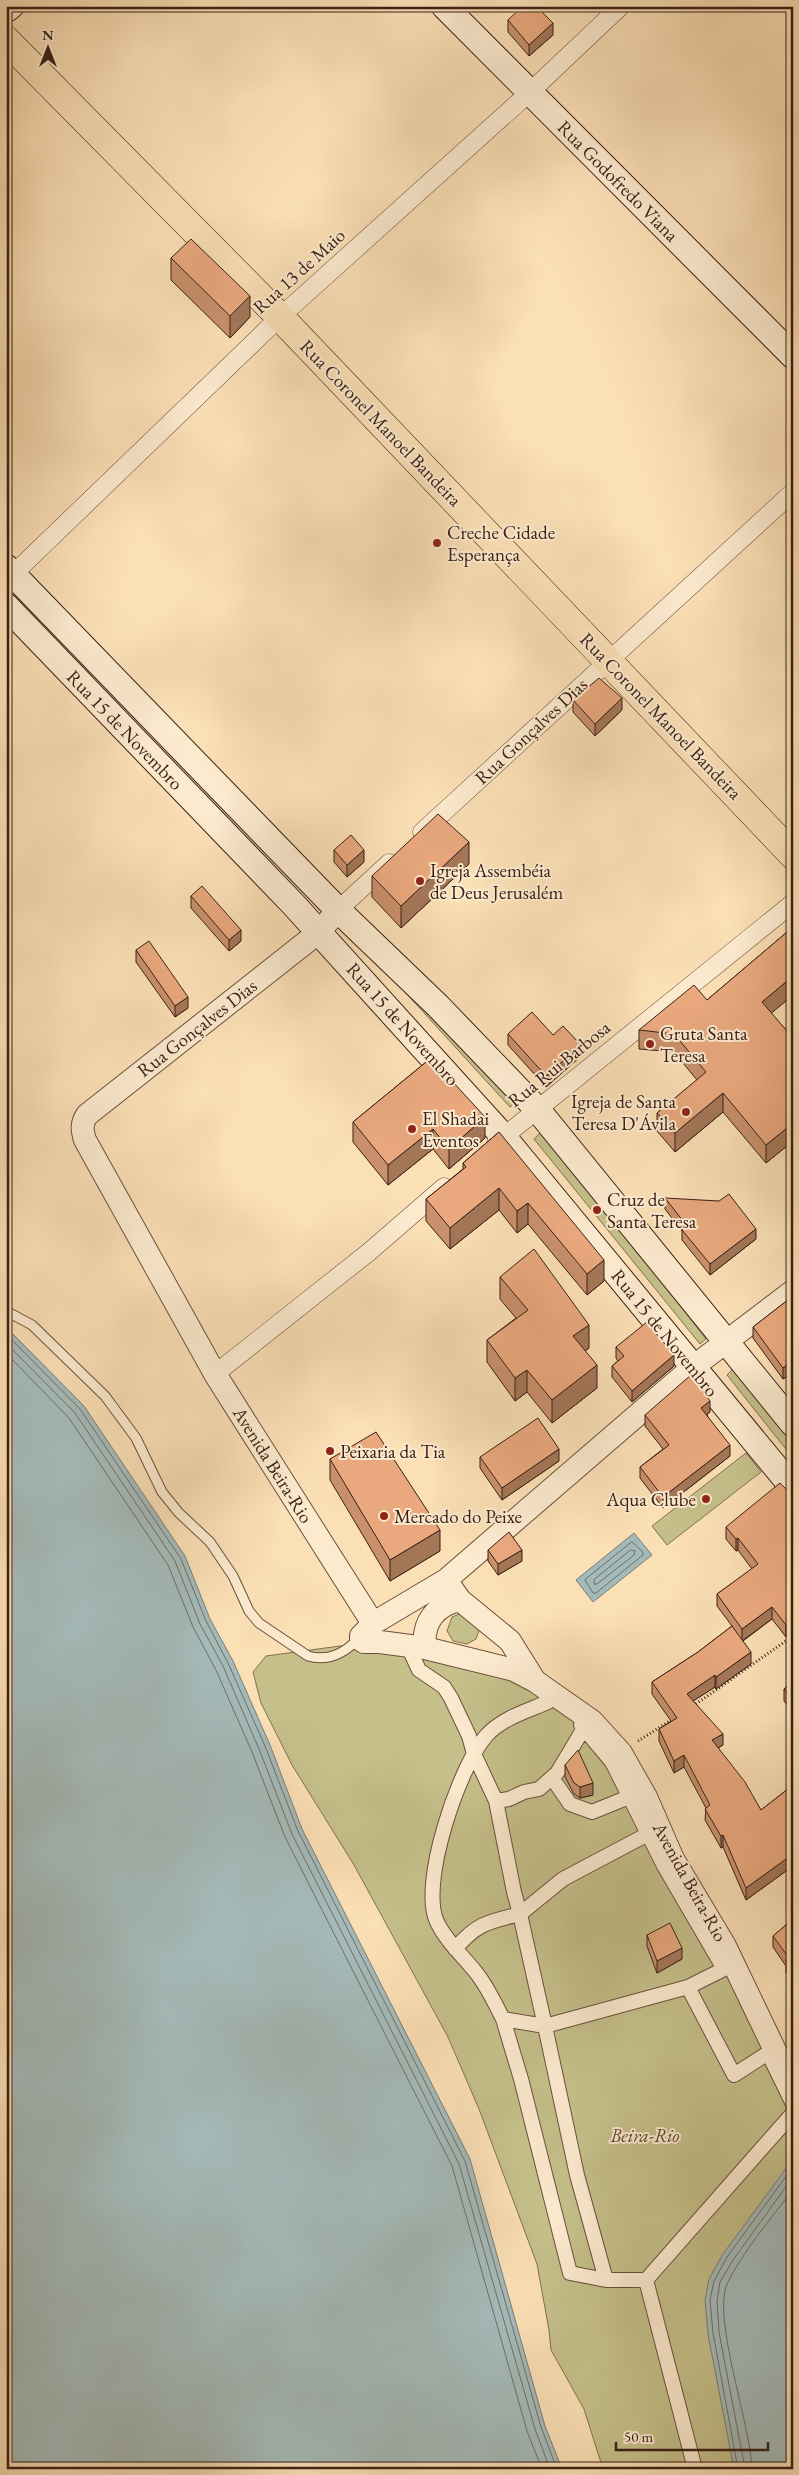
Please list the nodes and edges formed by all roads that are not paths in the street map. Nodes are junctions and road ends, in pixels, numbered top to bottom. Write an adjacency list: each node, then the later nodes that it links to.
1 (11, 6): 4 (main road)
2 (444, 6): 6 (main road, Rua Godofredo Viana)
3 (620, 6): 6 (street, Rua 13 de Maio)
4 (6, 10)
5 (6, 40): 7 (main road, Rua Coronel Manoel Bandeira)
6 (530, 92): 7 (street, Rua 13 de Maio); 8 (main road, Rua Godofredo Viana)
7 (280, 317): 10 (street, Rua 13 de Maio); 12 (main road, Rua Coronel Manoel Bandeira)
8 (793, 356)
9 (793, 492): 12 (street, Rua Gonçalves Dias)
10 (9, 574): 15 (main road, Rua 15 de Novembro)
11 (6, 606): 16 (main road, Rua 15 de Novembro)
12 (608, 660): 13 (main road, Rua Coronel Manoel Bandeira); 15 (street, Rua Gonçalves Dias)
13 (793, 855)
14 (793, 903): 17 (street, Rua Rui Barbosa)
15 (338, 910): 16 (street, Rua Gonçalves Dias); 17 (main road, Rua 15 de Novembro)
16 (319, 932): 18 (street, Rua Gonçalves Dias); 19 (main road, Rua 15 de Novembro)
17 (537, 1109): 19 (street, Rua Rui Barbosa); 24 (main road, Rua 15 de Novembro)
18 (82, 1128): 26 (street, Avenida Beira-Rio)
19 (503, 1136): 20 (street, Rua Rui Barbosa); 25 (main road, Rua 15 de Novembro)
20 (481, 1155)
21 (458, 1175): 26 (street)
22 (793, 1291): 24 (street)
23 (6, 1311): 32 (lane)
24 (726, 1342): 25 (street); 27 (main road, Rua 15 de Novembro)
25 (693, 1367): 28 (main road, Rua 15 de Novembro); 29 (street)
26 (215, 1374): 32 (street, Avenida Beira-Rio)
27 (793, 1424)
28 (793, 1488)
29 (446, 1580): 30 (street, Avenida Beira-Rio); 32 (street)
30 (460, 1600): 31 (street, Avenida Beira-Rio); 33 (street)
31 (495, 1627): 34 (street); 35 (street, Avenida Beira-Rio)
32 (366, 1638): 33 (street, Avenida Beira-Rio)
33 (419, 1652): 34 (street, Avenida Beira-Rio); 36 (street); 38 (street)
34 (484, 1662): 35 (street, Avenida Beira-Rio)
35 (535, 1681): 48 (street, Avenida Beira-Rio)
36 (548, 1702): 37 (street); 38 (street)
37 (584, 1728): 40 (street); 41 (street)
38 (474, 1754): 41 (street); 44 (street)
39 (557, 1785): 40 (street)
40 (629, 1797): 42 (street)
41 (496, 1801): 43 (street)
42 (648, 1834): 43 (street); 45 (street)
43 (520, 1914): 44 (street); 47 (street)
44 (455, 1949): 46 (street)
45 (688, 1987): 47 (street); 49 (street)
46 (503, 2019): 47 (street); 51 (street)
47 (546, 2026): 51 (street)
48 (793, 2088)
49 (793, 2104)
50 (793, 2113): 52 (street)
51 (606, 2280): 52 (street)
52 (646, 2280): 53 (street)
53 (695, 2469)

